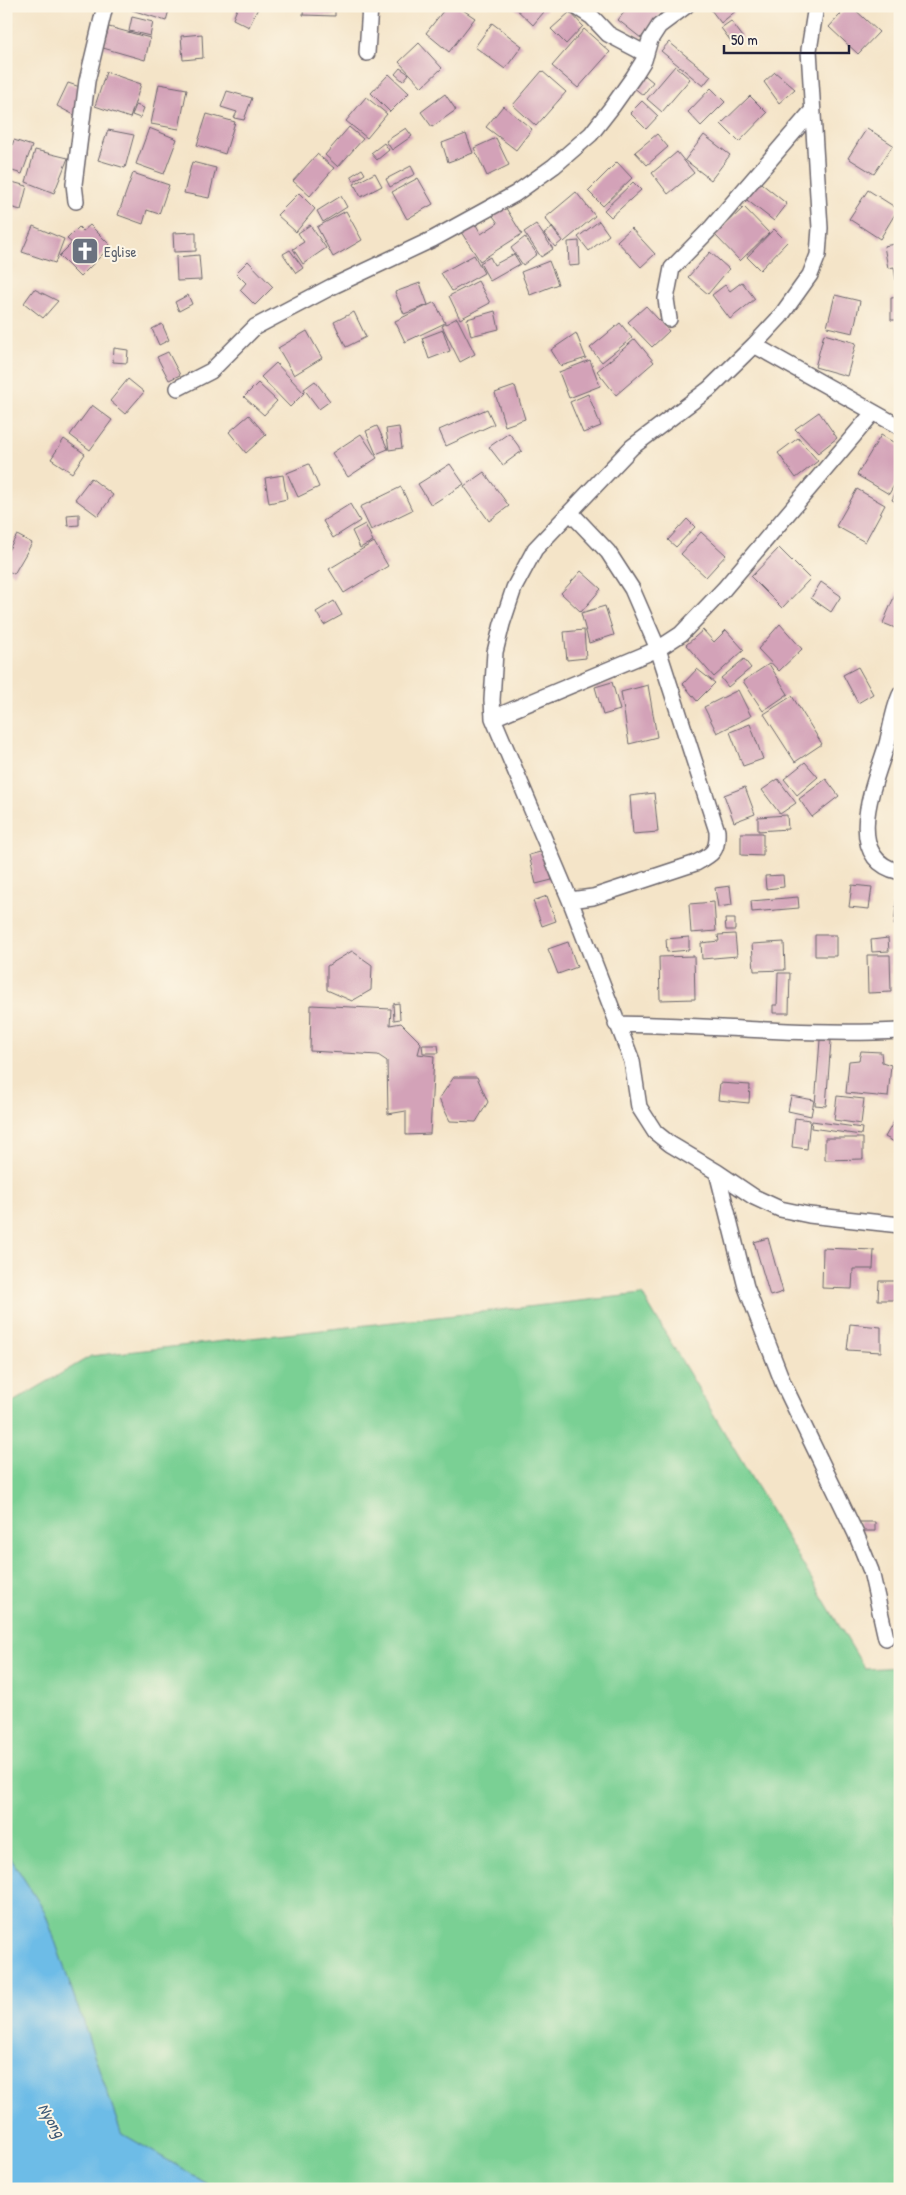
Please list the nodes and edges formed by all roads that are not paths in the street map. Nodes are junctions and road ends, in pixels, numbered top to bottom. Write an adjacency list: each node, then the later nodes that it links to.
1 (105, 6): 9 (street)
2 (370, 6): 6 (street)
3 (576, 6): 7 (street)
4 (686, 6): 7 (street)
5 (816, 6): 8 (street)
6 (367, 53)
7 (646, 54): 12 (street)
8 (812, 111): 10 (street); 11 (street)
9 (76, 201)
10 (669, 319)
11 (754, 345): 13 (street); 15 (street)
12 (178, 388)
13 (873, 413): 14 (street); 16 (street)
14 (900, 427)
15 (570, 513): 16 (street); 18 (street)
16 (658, 649): 18 (street); 20 (street)
17 (900, 695): 19 (street)
18 (493, 718): 20 (street)
19 (900, 872)
20 (570, 900): 21 (street)
21 (616, 1024): 22 (street); 23 (street)
22 (900, 1031)
23 (717, 1172): 24 (street); 25 (street)
24 (900, 1225)
25 (886, 1638)

